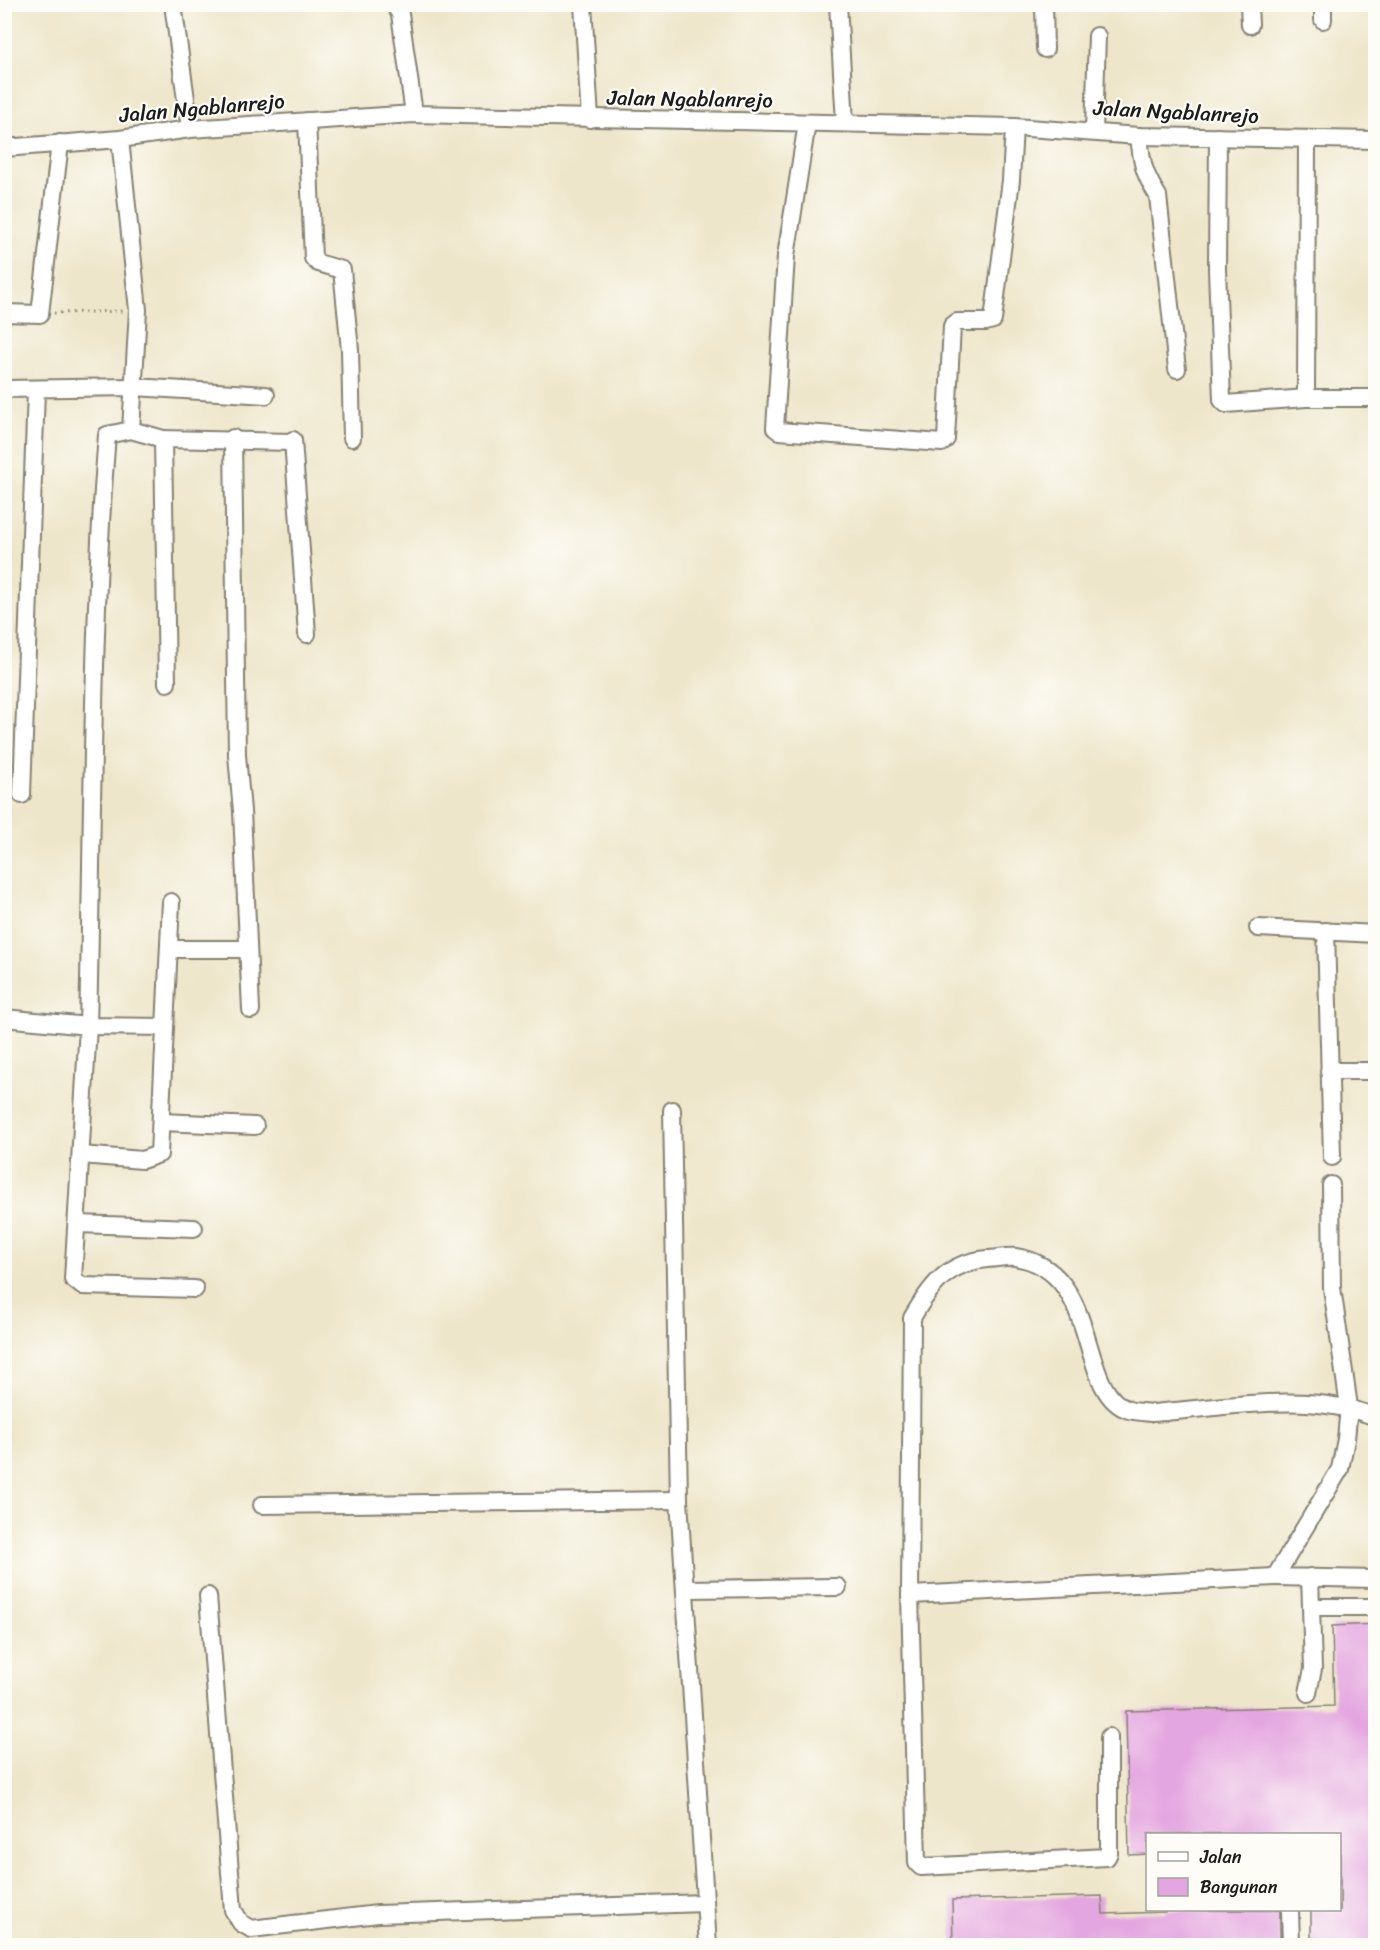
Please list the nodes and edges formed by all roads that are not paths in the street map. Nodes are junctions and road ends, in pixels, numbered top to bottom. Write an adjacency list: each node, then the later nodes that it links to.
1 (173, 4): 16 (street)
2 (394, 4): 10 (street)
3 (583, 4): 11 (street)
4 (838, 4): 14 (street)
5 (1044, 4): 9 (street)
6 (1249, 4): 7 (street)
7 (1250, 25)
8 (1097, 36): 17 (street)
9 (1045, 49)
10 (414, 114): 11 (street, Jalan Ngablanrejo); 12 (street, Jalan Ngablanrejo)
11 (590, 119): 13 (street, Jalan Ngablanrejo)
12 (307, 121): 16 (street, Jalan Ngablanrejo); 35 (street)
13 (807, 123): 14 (street, Jalan Ngablanrejo); 15 (street)
14 (845, 123): 15 (street, Jalan Ngablanrejo)
15 (1014, 126): 17 (street, Jalan Ngablanrejo)
16 (190, 129): 20 (street, Jalan Ngablanrejo)
17 (1094, 131): 18 (street, Jalan Ngablanrejo)
18 (1139, 136): 19 (street, Jalan Ngablanrejo); 26 (street)
19 (1218, 137): 21 (street, Jalan Ngablanrejo); 31 (street)
20 (120, 139): 23 (street, Jalan Ngablanrejo); 27 (street)
21 (1307, 140): 22 (street, Jalan Ngablanrejo); 31 (street)
22 (1376, 140)
23 (60, 143): 24 (street, Jalan Ngablanrejo); 25 (street)
24 (4, 148)
25 (4, 313)
26 (1177, 369)
27 (134, 387): 29 (street); 30 (street); 33 (street)
28 (4, 390): 29 (street)
29 (36, 390): 39 (street)
30 (266, 395)
31 (1306, 398): 32 (street)
32 (1376, 398)
33 (131, 430): 36 (street); 48 (street)
34 (233, 438): 36 (street); 37 (street); 45 (street)
35 (352, 438)
36 (163, 439): 38 (street)
37 (307, 634)
38 (167, 683)
39 (22, 795)
40 (171, 902): 44 (street)
41 (1258, 928): 42 (street)
42 (1326, 931): 43 (street); 50 (street)
43 (1376, 934)
44 (169, 949): 45 (street); 49 (street)
45 (248, 949): 46 (street)
46 (251, 1010)
47 (4, 1018): 48 (street)
48 (88, 1026): 49 (street); 55 (street)
49 (165, 1028): 53 (street)
50 (1329, 1071): 51 (street); 56 (street)
51 (1376, 1071)
52 (672, 1110): 63 (street)
53 (160, 1122): 54 (street); 55 (street)
54 (255, 1126)
55 (81, 1155): 58 (street)
56 (1332, 1156)
57 (1332, 1185): 61 (street)
58 (77, 1224): 59 (street); 60 (street)
59 (194, 1228)
60 (195, 1289)
61 (1349, 1407): 62 (street); 65 (street); 70 (street)
62 (1376, 1417)
63 (679, 1500): 64 (street); 69 (street)
64 (261, 1505)
65 (1275, 1577): 66 (street); 70 (street)
66 (1310, 1577): 67 (street); 72 (street)
67 (1373, 1579): 73 (street)
68 (838, 1587): 69 (street)
69 (685, 1589): 76 (street)
70 (910, 1595): 75 (street)
71 (208, 1596): 76 (street)
72 (1311, 1607): 73 (street); 74 (street)
73 (1373, 1607)
74 (1308, 1693)
75 (1109, 1737)
76 (705, 1903): 78 (street)
77 (1290, 1911): 79 (street)
78 (708, 1946)
79 (1291, 1946)

